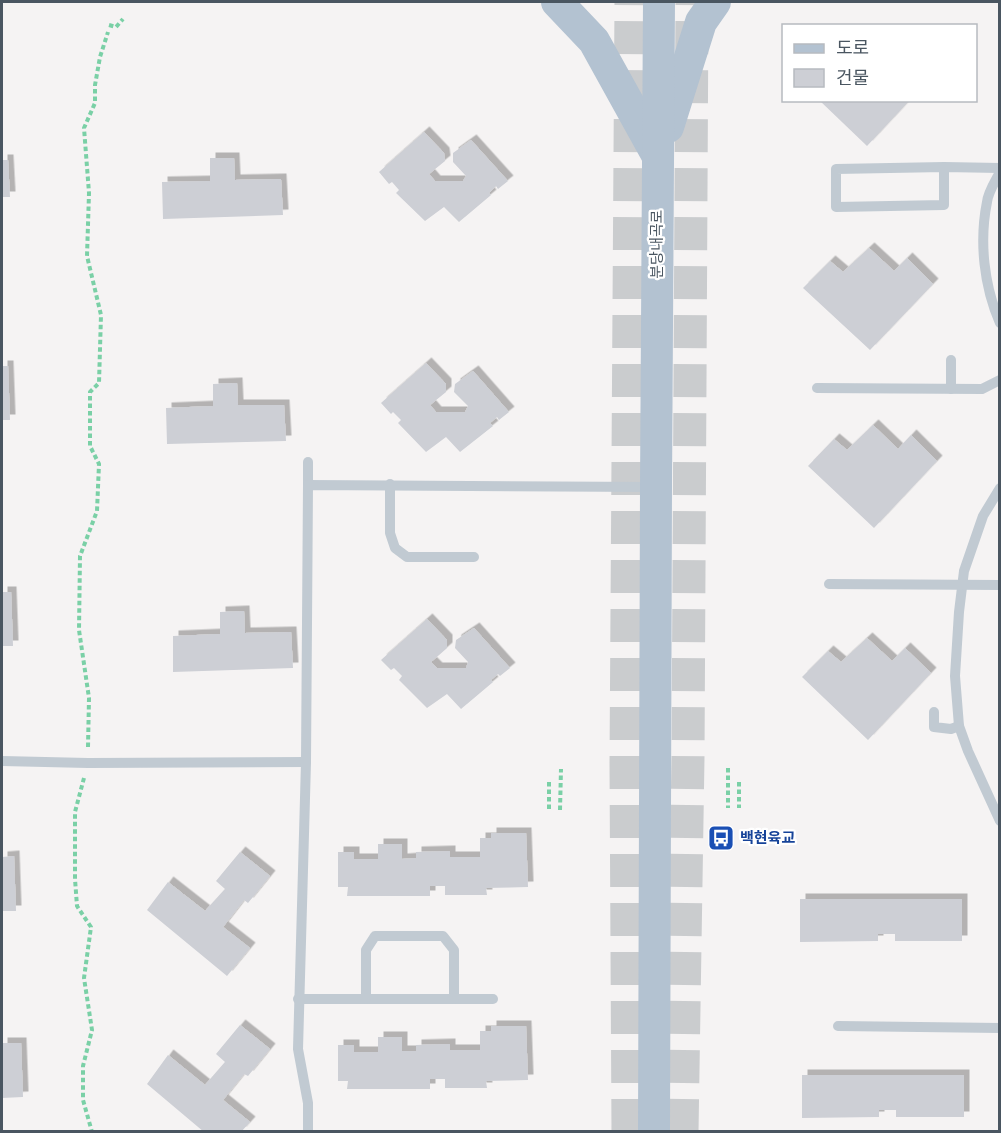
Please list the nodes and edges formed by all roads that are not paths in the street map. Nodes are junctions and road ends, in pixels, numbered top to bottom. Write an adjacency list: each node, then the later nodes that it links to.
1 (557, 2): 4 (main road)
2 (659, 2): 4 (main road, 분당내곡로)
3 (715, 2): 4 (main road)
4 (658, 157): 15 (main road, 분당내곡로)
5 (944, 167): 5 (lane); 6 (lane)
6 (999, 170): 7 (lane)
7 (999, 323)
8 (951, 360): 11 (lane)
9 (999, 380): 11 (lane)
10 (817, 388): 11 (lane)
11 (951, 389)
12 (308, 462): 14 (lane)
13 (390, 484): 14 (lane); 15 (lane); 17 (lane)
14 (308, 485): 24 (lane)
15 (656, 487): 32 (main road, 분당내곡로)
16 (999, 488): 19 (lane)
17 (474, 557)
18 (829, 584): 19 (lane)
19 (962, 585): 20 (lane); 22 (lane)
20 (999, 585)
21 (934, 712): 22 (lane)
22 (958, 726): 25 (lane)
23 (2, 761): 24 (lane)
24 (306, 762): 26 (lane)
25 (999, 821)
26 (298, 999): 27 (lane); 33 (lane)
27 (366, 999): 28 (lane); 28 (lane)
28 (454, 999): 29 (lane)
29 (493, 999)
30 (838, 1026): 31 (lane)
31 (999, 1028)
32 (654, 1130)
33 (308, 1131)

